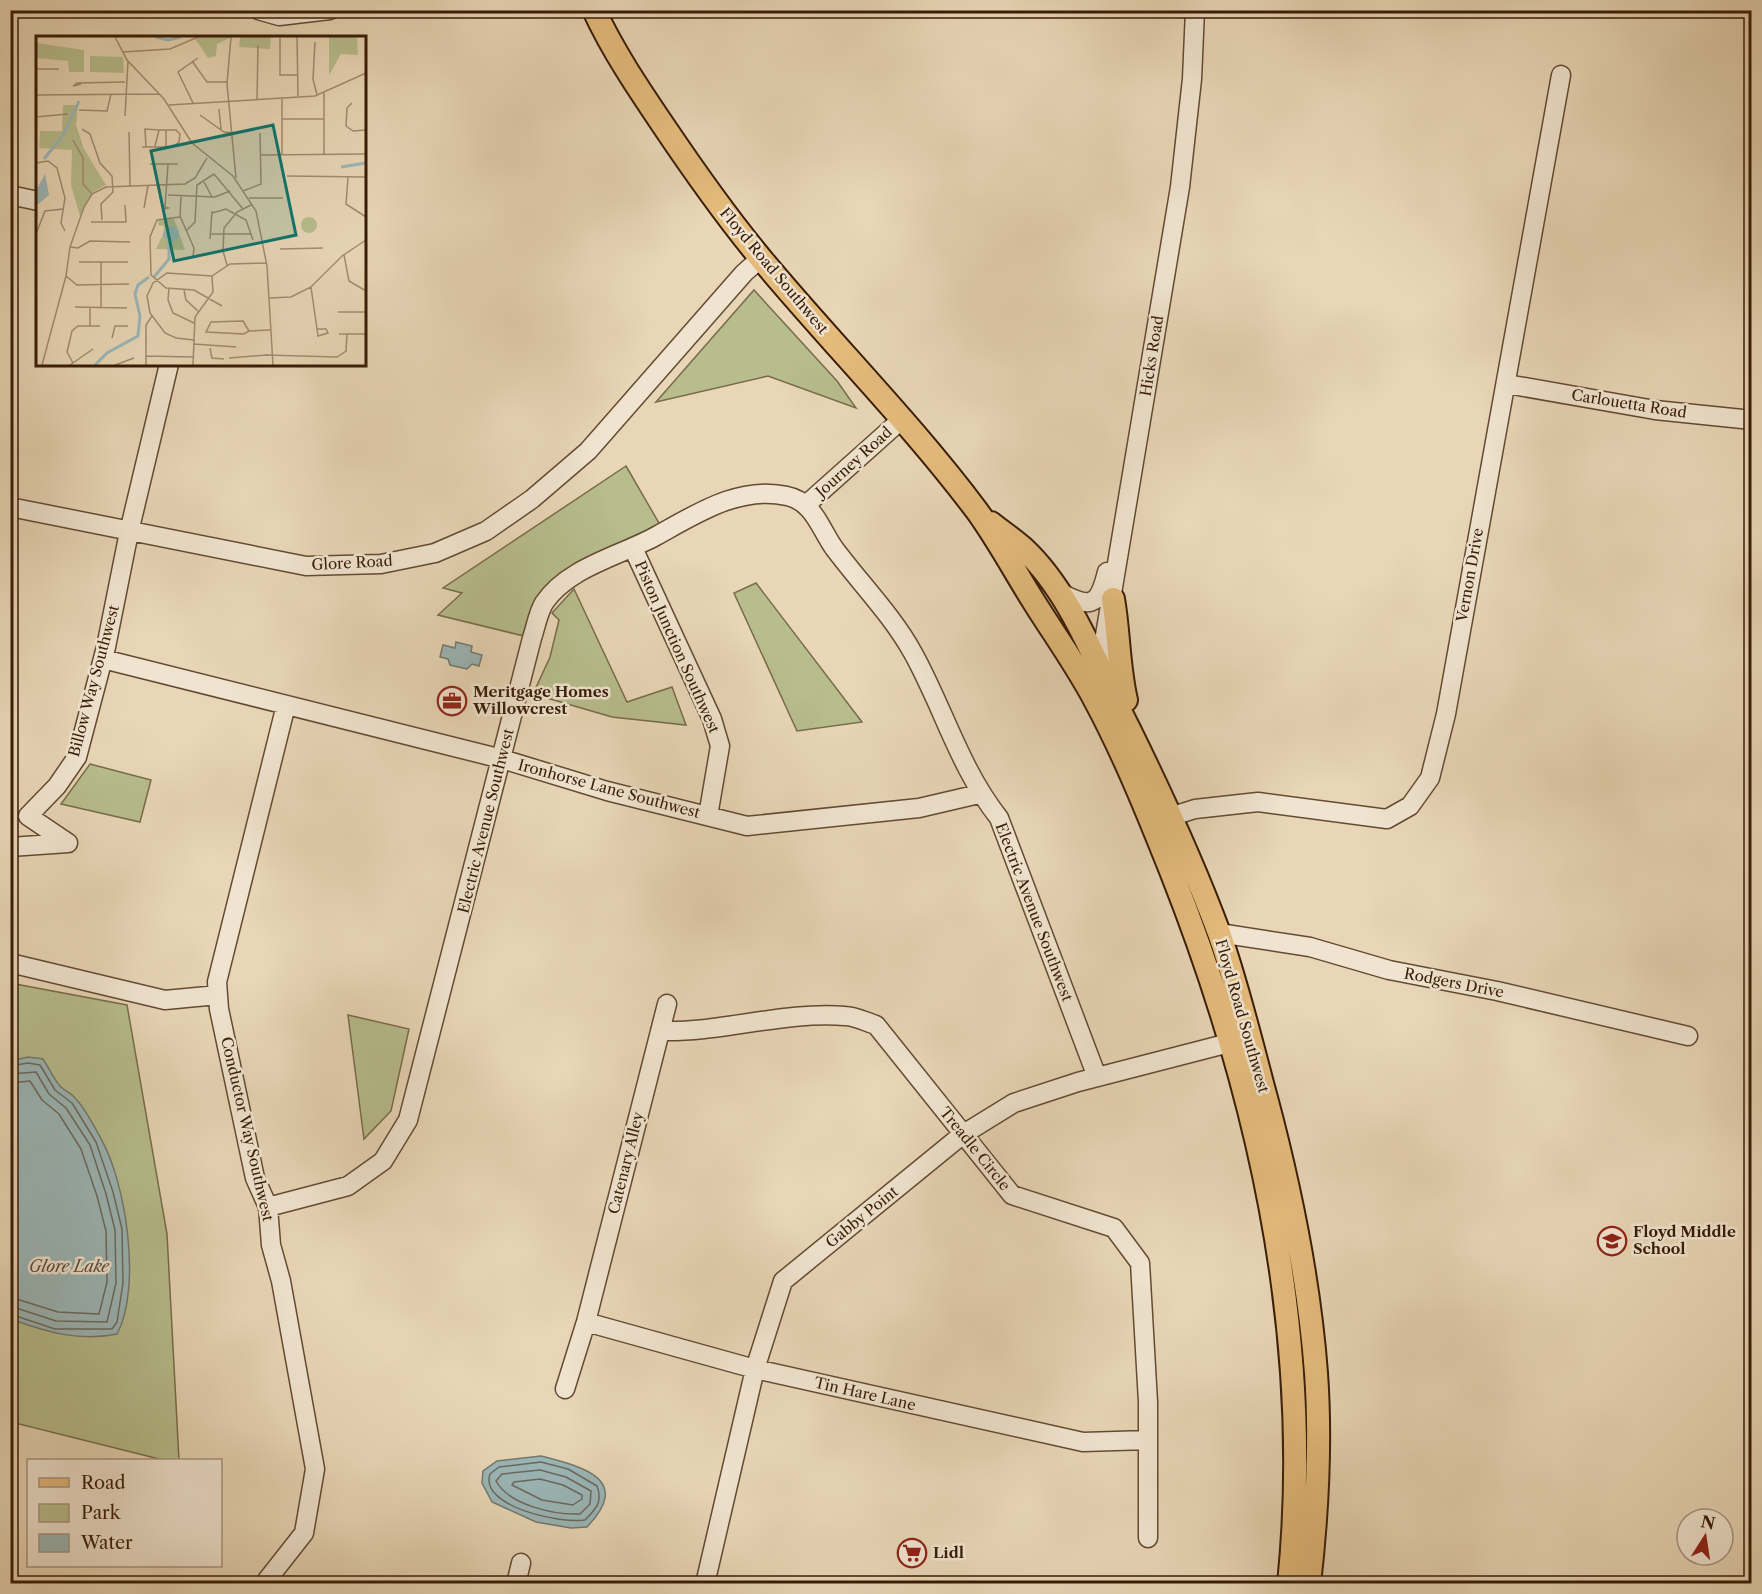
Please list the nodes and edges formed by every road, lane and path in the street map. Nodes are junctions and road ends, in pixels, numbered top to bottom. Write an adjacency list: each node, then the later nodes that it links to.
1 (258, 10): 2 (street)
2 (330, 10)
3 (594, 10): 8 (main road, Floyd Road Southwest)
4 (1195, 10): 17 (street, Hicks Road)
5 (1561, 75): 10 (street, Vernon Drive)
6 (10, 195): 7 (street)
7 (36, 201)
8 (761, 258): 11 (main road, Floyd Road Southwest); 16 (street, Glore Road)
9 (169, 366): 16 (street, Billow Way Southwest)
10 (1507, 384): 12 (street, Carlouetta Road); 29 (street, Vernon Drive)
11 (901, 420): 13 (street, Journey Road); 15 (main road, Floyd Road Southwest)
12 (1752, 420)
13 (807, 504): 18 (street, Electric Avenue Southwest); 27 (street, Electric Avenue Southwest)
14 (10, 507): 16 (street, Glore Road)
15 (978, 513): 19 (main road, Floyd Road Southwest); 23 (main road, Floyd Road Southwest)
16 (129, 532): 21 (street, Billow Way Southwest)
17 (1121, 537): 19 (street); 20 (street, Hicks Road)
18 (633, 548): 26 (street, Electric Avenue Southwest); 28 (street, Piston Junction Southwest)
19 (1059, 591): 22 (main road, Floyd Road Southwest)
20 (1113, 599): 22 (street, Hicks Road); 25 (main road)
21 (103, 659): 24 (street, Ironhorse Lane Southwest); 30 (street, Billow Way Southwest)
22 (1100, 667): 23 (street, Hicks Road); 25 (main road, Floyd Road Southwest)
23 (1095, 699): 29 (main road, Floyd Road Southwest)
24 (286, 705): 26 (street, Ironhorse Lane Southwest); 33 (street, Conductor Way Southwest)
25 (1142, 753): 29 (main road, Floyd Road Southwest)
26 (502, 759): 28 (street, Ironhorse Lane Southwest); 40 (street, Electric Avenue Southwest)
27 (980, 794): 28 (street, Ironhorse Lane Southwest); 38 (street, Electric Avenue Southwest)
28 (708, 816)
29 (1162, 819): 31 (main road, Floyd Road Southwest); 37 (main road, Floyd Road Southwest)
30 (10, 847)
31 (1219, 933): 36 (street, Rodgers Drive); 51 (main road, Floyd Road Southwest)
32 (10, 963): 33 (street)
33 (218, 995): 40 (street, Conductor Way Southwest)
34 (666, 1004): 35 (street, Catenary Alley)
35 (660, 1031): 39 (street, Treadle Circle); 41 (street, Catenary Alley)
36 (1688, 1036)
37 (1229, 1043): 38 (street, Gabby Point); 50 (main road, Floyd Road Southwest)
38 (1097, 1077): 39 (street, Gabby Point)
39 (962, 1135): 42 (street, Gabby Point); 44 (street, Treadle Circle)
40 (268, 1207): 47 (street, Conductor Way Southwest)
41 (586, 1322): 42 (street, Tin Hare Lane); 43 (street)
42 (755, 1369): 44 (street, Tin Hare Lane); 49 (street, Gabby Point)
43 (565, 1389)
44 (1148, 1440): 45 (street, Treadle Circle)
45 (1148, 1538)
46 (521, 1563): 48 (street)
47 (267, 1581)
48 (516, 1584)
49 (705, 1584)
50 (1289, 1584)
51 (1310, 1584)

